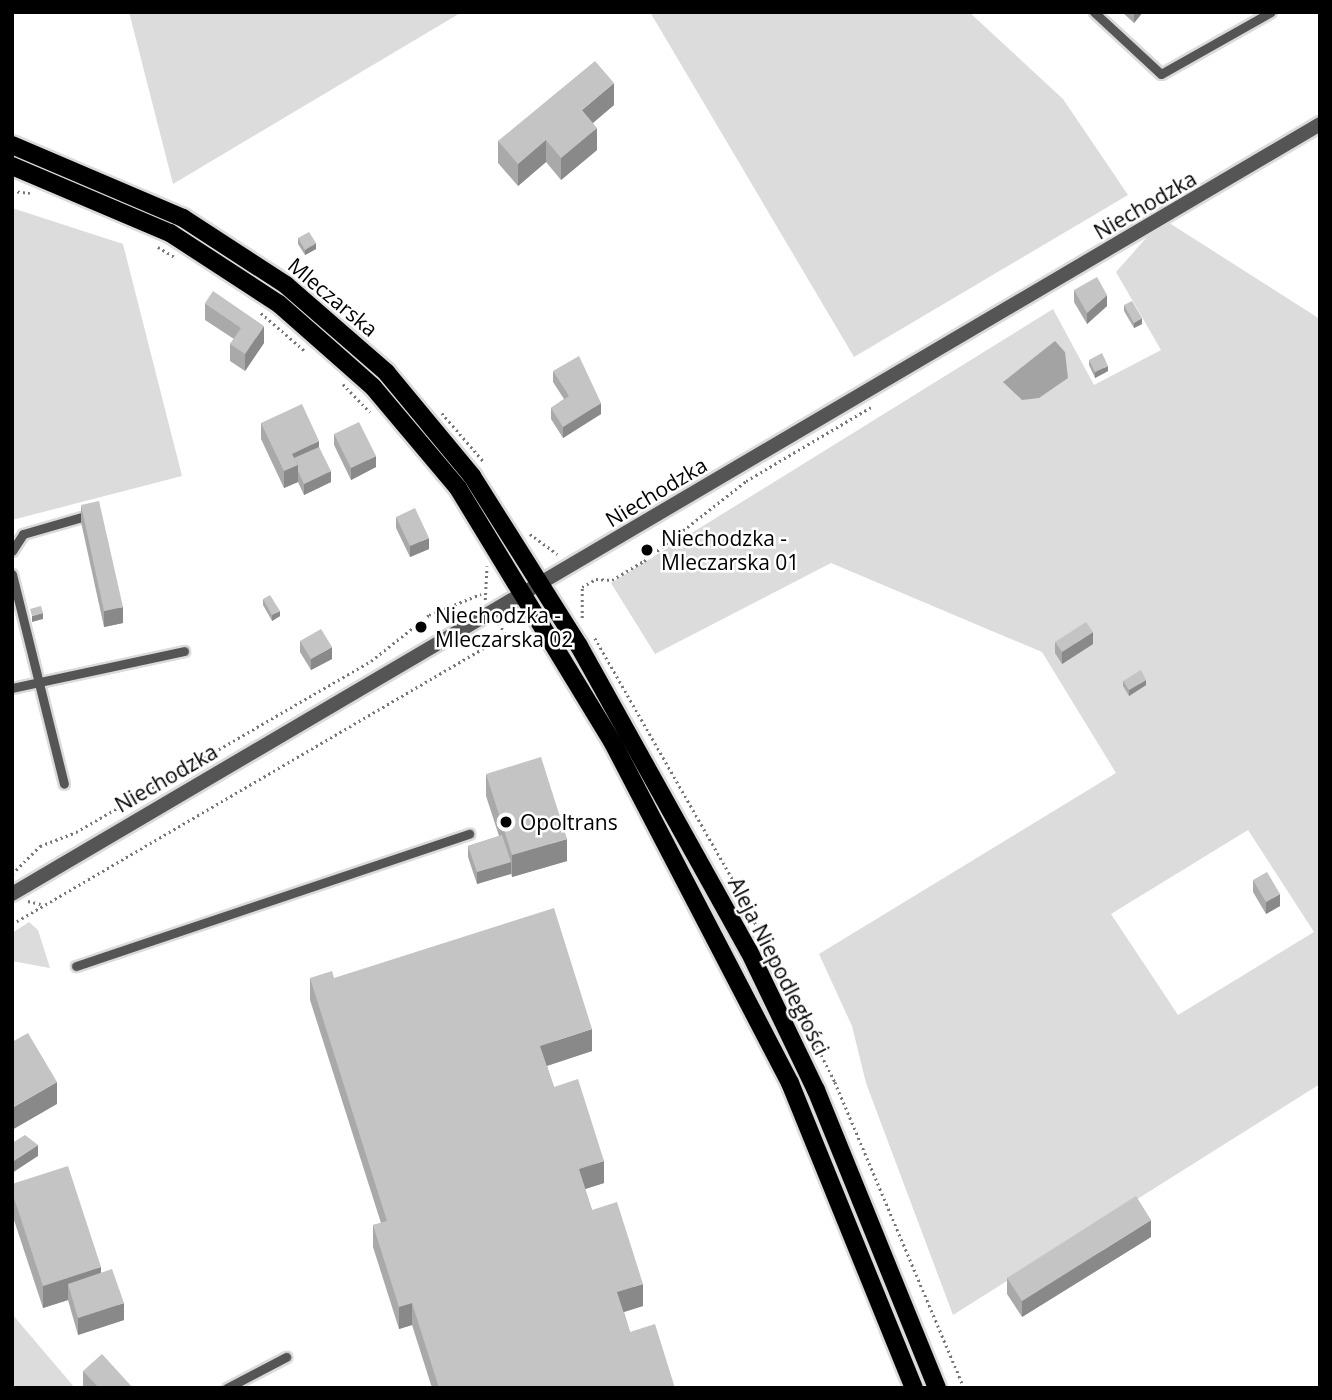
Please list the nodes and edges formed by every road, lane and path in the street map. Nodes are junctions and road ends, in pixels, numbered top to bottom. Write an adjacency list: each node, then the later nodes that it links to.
1 (1094, 12): 2 (lane)
2 (1270, 12)
3 (1320, 124): 19 (street, Niechodzka)
4 (12, 145): 19 (main road, Mleczarska)
5 (12, 166): 21 (main road, Mleczarska)
6 (12, 191): 7 (path)
7 (36, 193)
8 (154, 245): 9 (path)
9 (186, 265)
10 (257, 310): 11 (path)
11 (316, 360)
12 (336, 377): 14 (path)
13 (875, 405): 23 (path)
14 (377, 418)
15 (98, 513): 16 (lane)
16 (12, 551)
17 (488, 559): 20 (path)
18 (12, 574): 29 (lane)
19 (542, 584): 21 (street, Niechodzka); 23 (main road, Aleja Niepodległości)
20 (481, 594): 22 (path); 33 (path)
21 (524, 594): 22 (street, Niechodzka); 27 (main road, Aleja Niepodległości)
22 (492, 612): 25 (path); 34 (street, Niechodzka)
23 (575, 622): 24 (path); 41 (main road, Aleja Niepodległości)
24 (587, 625)
25 (506, 635): 27 (path); 35 (path)
26 (593, 635): 42 (path)
27 (550, 637): 40 (main road, Aleja Niepodległości)
28 (184, 651): 29 (lane)
29 (39, 683): 30 (lane); 31 (lane)
30 (12, 688)
31 (64, 784)
32 (469, 834): 37 (lane)
33 (12, 874)
34 (19, 898): 35 (path)
35 (24, 916): 36 (path)
36 (12, 924)
37 (76, 966)
38 (286, 1357): 39 (lane)
39 (227, 1388)
40 (914, 1388)
41 (937, 1388)
42 (964, 1388)

